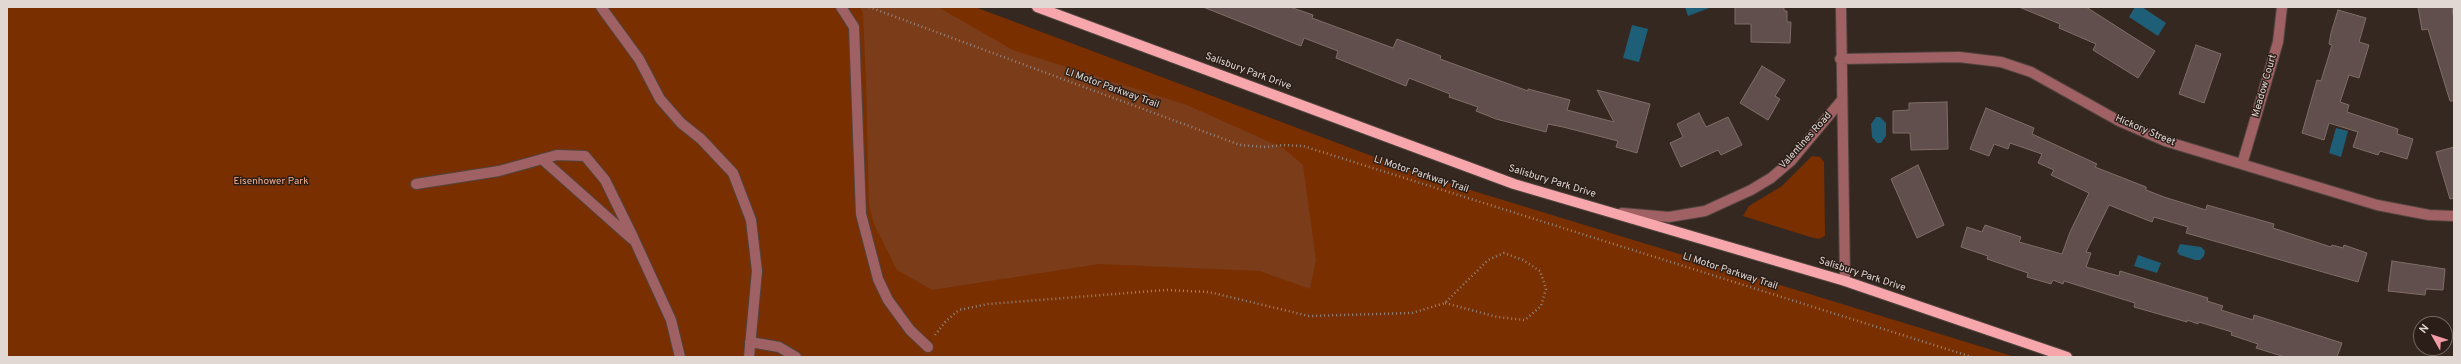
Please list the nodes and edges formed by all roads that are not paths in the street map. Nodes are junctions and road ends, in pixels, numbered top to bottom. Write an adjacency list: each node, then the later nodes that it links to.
1 (601, 7): 15 (street)
2 (841, 7): 16 (street)
3 (1037, 7): 11 (main road, Salisbury Park Drive)
4 (1840, 7): 6 (street, Valentines Road)
5 (2282, 7): 9 (street, Meadow Court)
6 (1840, 59): 7 (street, Valentines Road); 9 (street, Hickory Street)
7 (1841, 101): 11 (street, Valentines Road); 14 (street, Valentines Road)
8 (542, 159): 10 (street); 13 (street); 13 (street)
9 (2242, 164): 12 (street, Hickory Street)
10 (416, 184)
11 (1610, 212): 14 (main road, Salisbury Park Drive)
12 (2454, 216)
13 (636, 243): 17 (street)
14 (1845, 281): 20 (main road, Salisbury Park Drive)
15 (750, 342): 18 (street); 19 (street)
16 (928, 347)
17 (680, 357)
18 (749, 357)
19 (796, 357)
20 (2067, 357)

